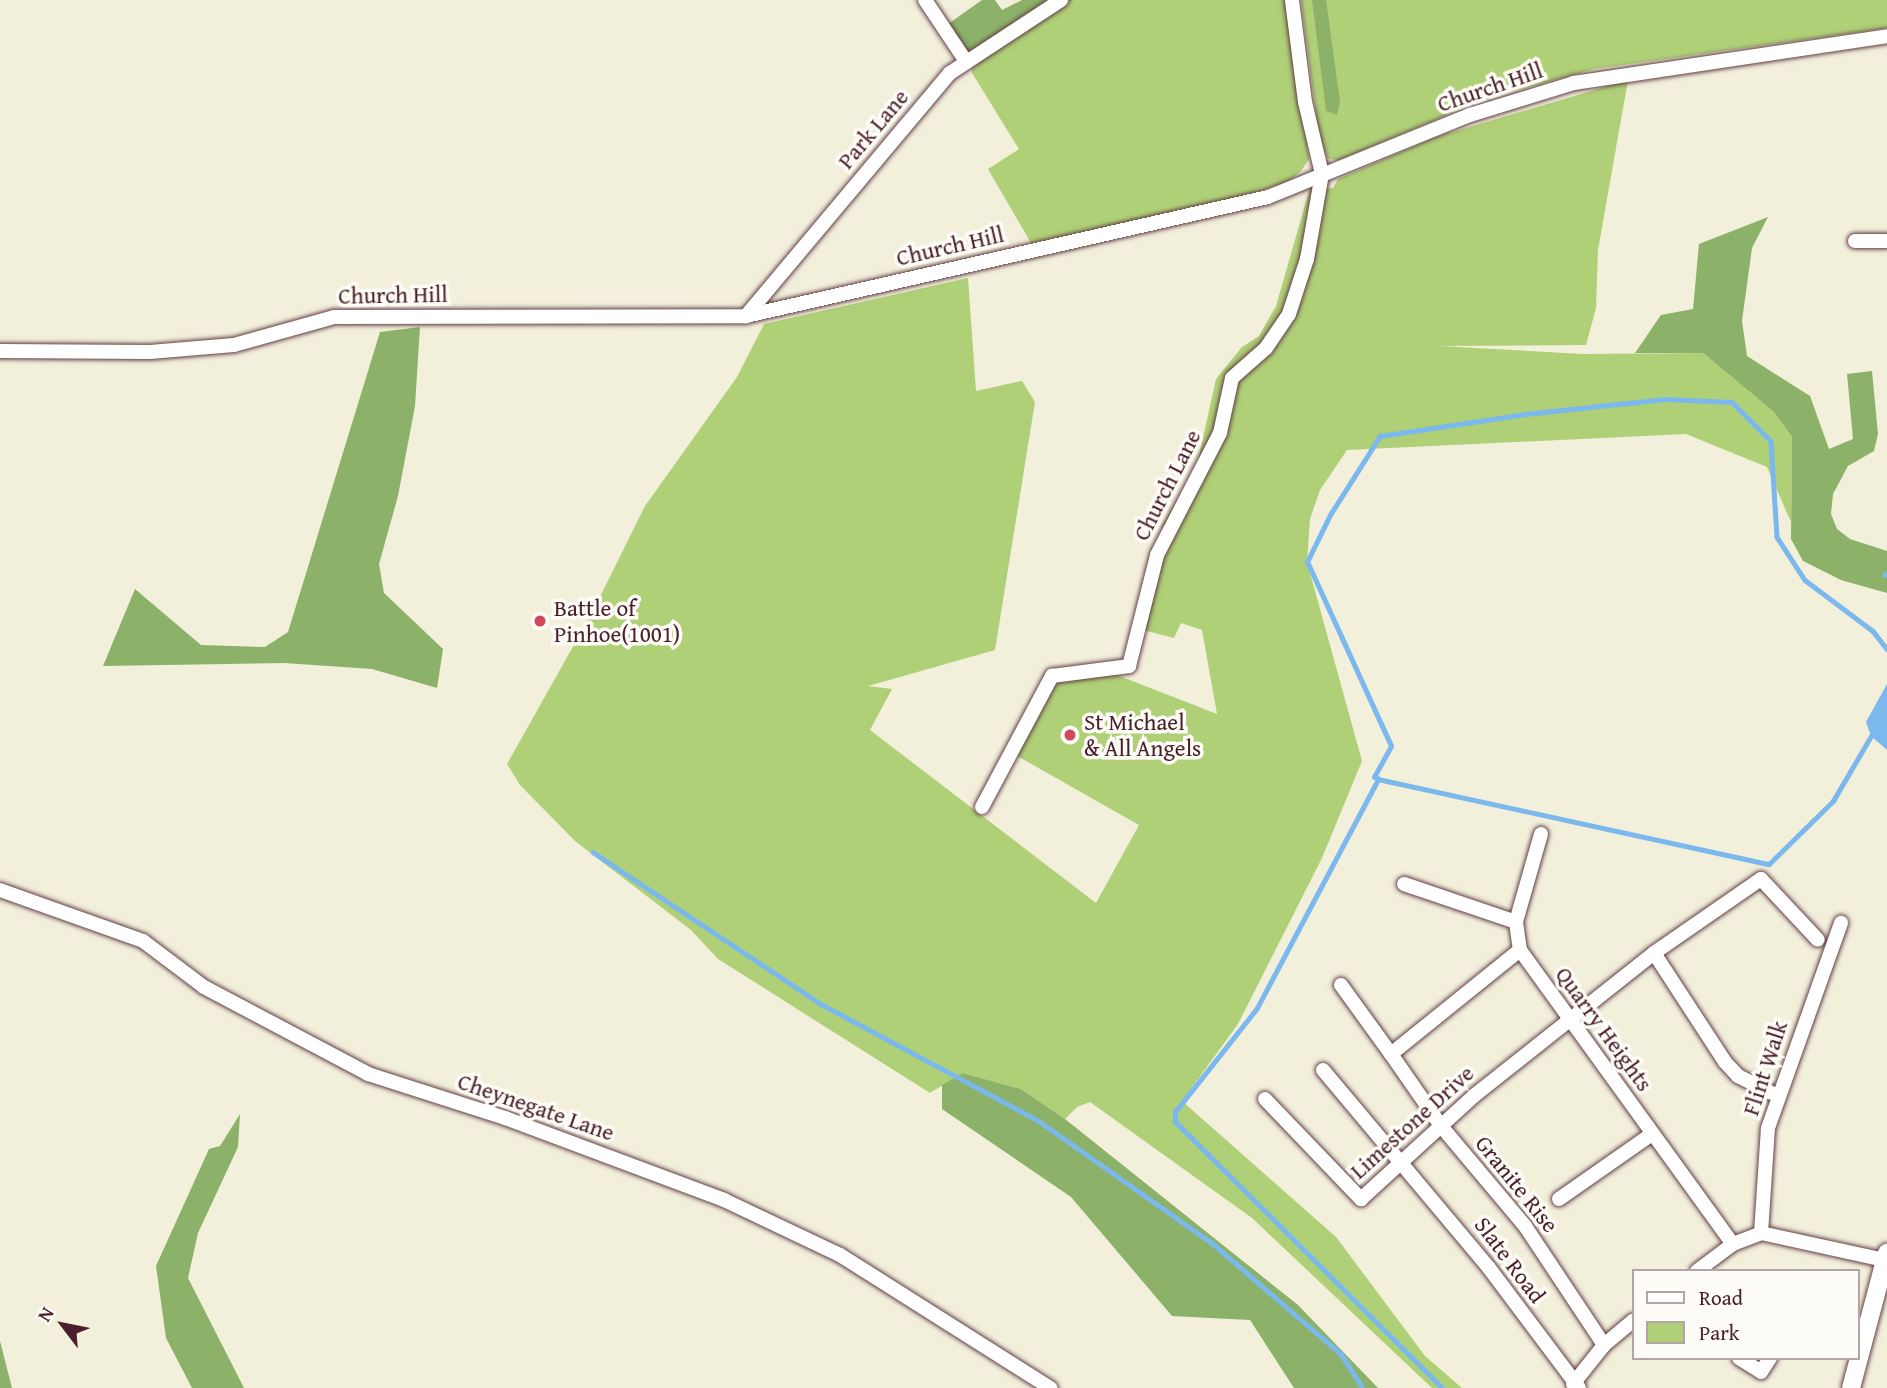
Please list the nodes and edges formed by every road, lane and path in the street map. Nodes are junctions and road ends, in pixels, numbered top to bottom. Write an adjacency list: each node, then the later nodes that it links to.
1 (925, 0): 5 (street)
2 (1061, 0): 5 (street, Park Lane)
3 (1292, 0): 6 (street, Church Lane)
4 (1887, 36): 6 (street, Church Hill)
5 (965, 60): 9 (street, Park Lane)
6 (1322, 174): 9 (street, Church Hill); 11 (street, Church Lane)
7 (1855, 241): 8 (street)
8 (1887, 241)
9 (746, 316): 10 (street, Church Hill)
10 (0, 351)
11 (982, 807)
12 (1541, 834): 15 (street, Quarry Heights)
13 (1404, 884): 15 (street)
14 (0, 890): 41 (street, Cheynegate Lane)
15 (1516, 922): 18 (street, Quarry Heights)
16 (1841, 923): 30 (street, Flint Walk)
17 (1818, 940): 19 (street, Limestone Drive)
18 (1520, 950): 21 (street, Quarry Heights); 22 (street)
19 (1654, 953): 21 (street, Limestone Drive); 24 (street)
20 (1341, 985): 22 (street)
21 (1570, 1021): 26 (street, Limestone Drive); 27 (street, Quarry Heights)
22 (1391, 1054): 26 (street, Granite Rise)
23 (1322, 1070): 28 (street, Slate Road)
24 (1771, 1093)
25 (1265, 1099): 28 (street, Limestone Drive)
26 (1441, 1126): 28 (street, Limestone Drive); 35 (street, Granite Rise)
27 (1652, 1134): 29 (street); 31 (street, Quarry Heights)
28 (1402, 1162): 40 (street, Slate Road)
29 (1559, 1199)
30 (1761, 1233): 31 (street); 32 (street)
31 (1732, 1244): 33 (street)
32 (1886, 1256): 36 (street)
33 (1700, 1269)
34 (1632, 1322): 35 (street)
35 (1604, 1345): 40 (street)
36 (1859, 1358)
37 (1743, 1360): 38 (street)
38 (1769, 1360)
39 (1858, 1360): 42 (street)
40 (1576, 1386)
41 (1050, 1388)
42 (1851, 1388)

